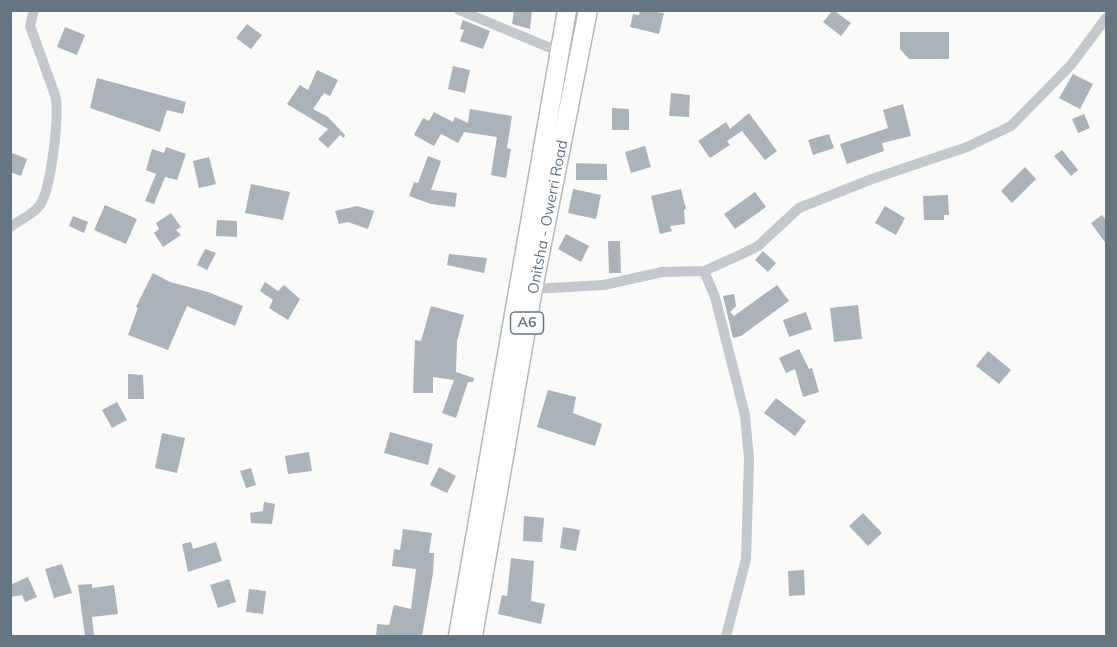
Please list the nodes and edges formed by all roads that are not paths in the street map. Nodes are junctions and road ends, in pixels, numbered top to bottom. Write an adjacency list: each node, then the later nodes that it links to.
1 (34, 10): 7 (street)
2 (459, 10): 6 (street)
3 (567, 10): 6 (highway, Onitsha - Owerri Road / A6)
4 (588, 10): 9 (highway, Onitsha - Owerri Road / A6)
5 (1107, 18): 8 (street)
6 (560, 52): 10 (highway, Onitsha - Owerri Road / A6)
7 (10, 226)
8 (704, 271): 9 (street); 12 (street)
9 (533, 289): 11 (highway, Onitsha - Owerri Road / A6)
10 (458, 636)
11 (473, 636)
12 (726, 636)

